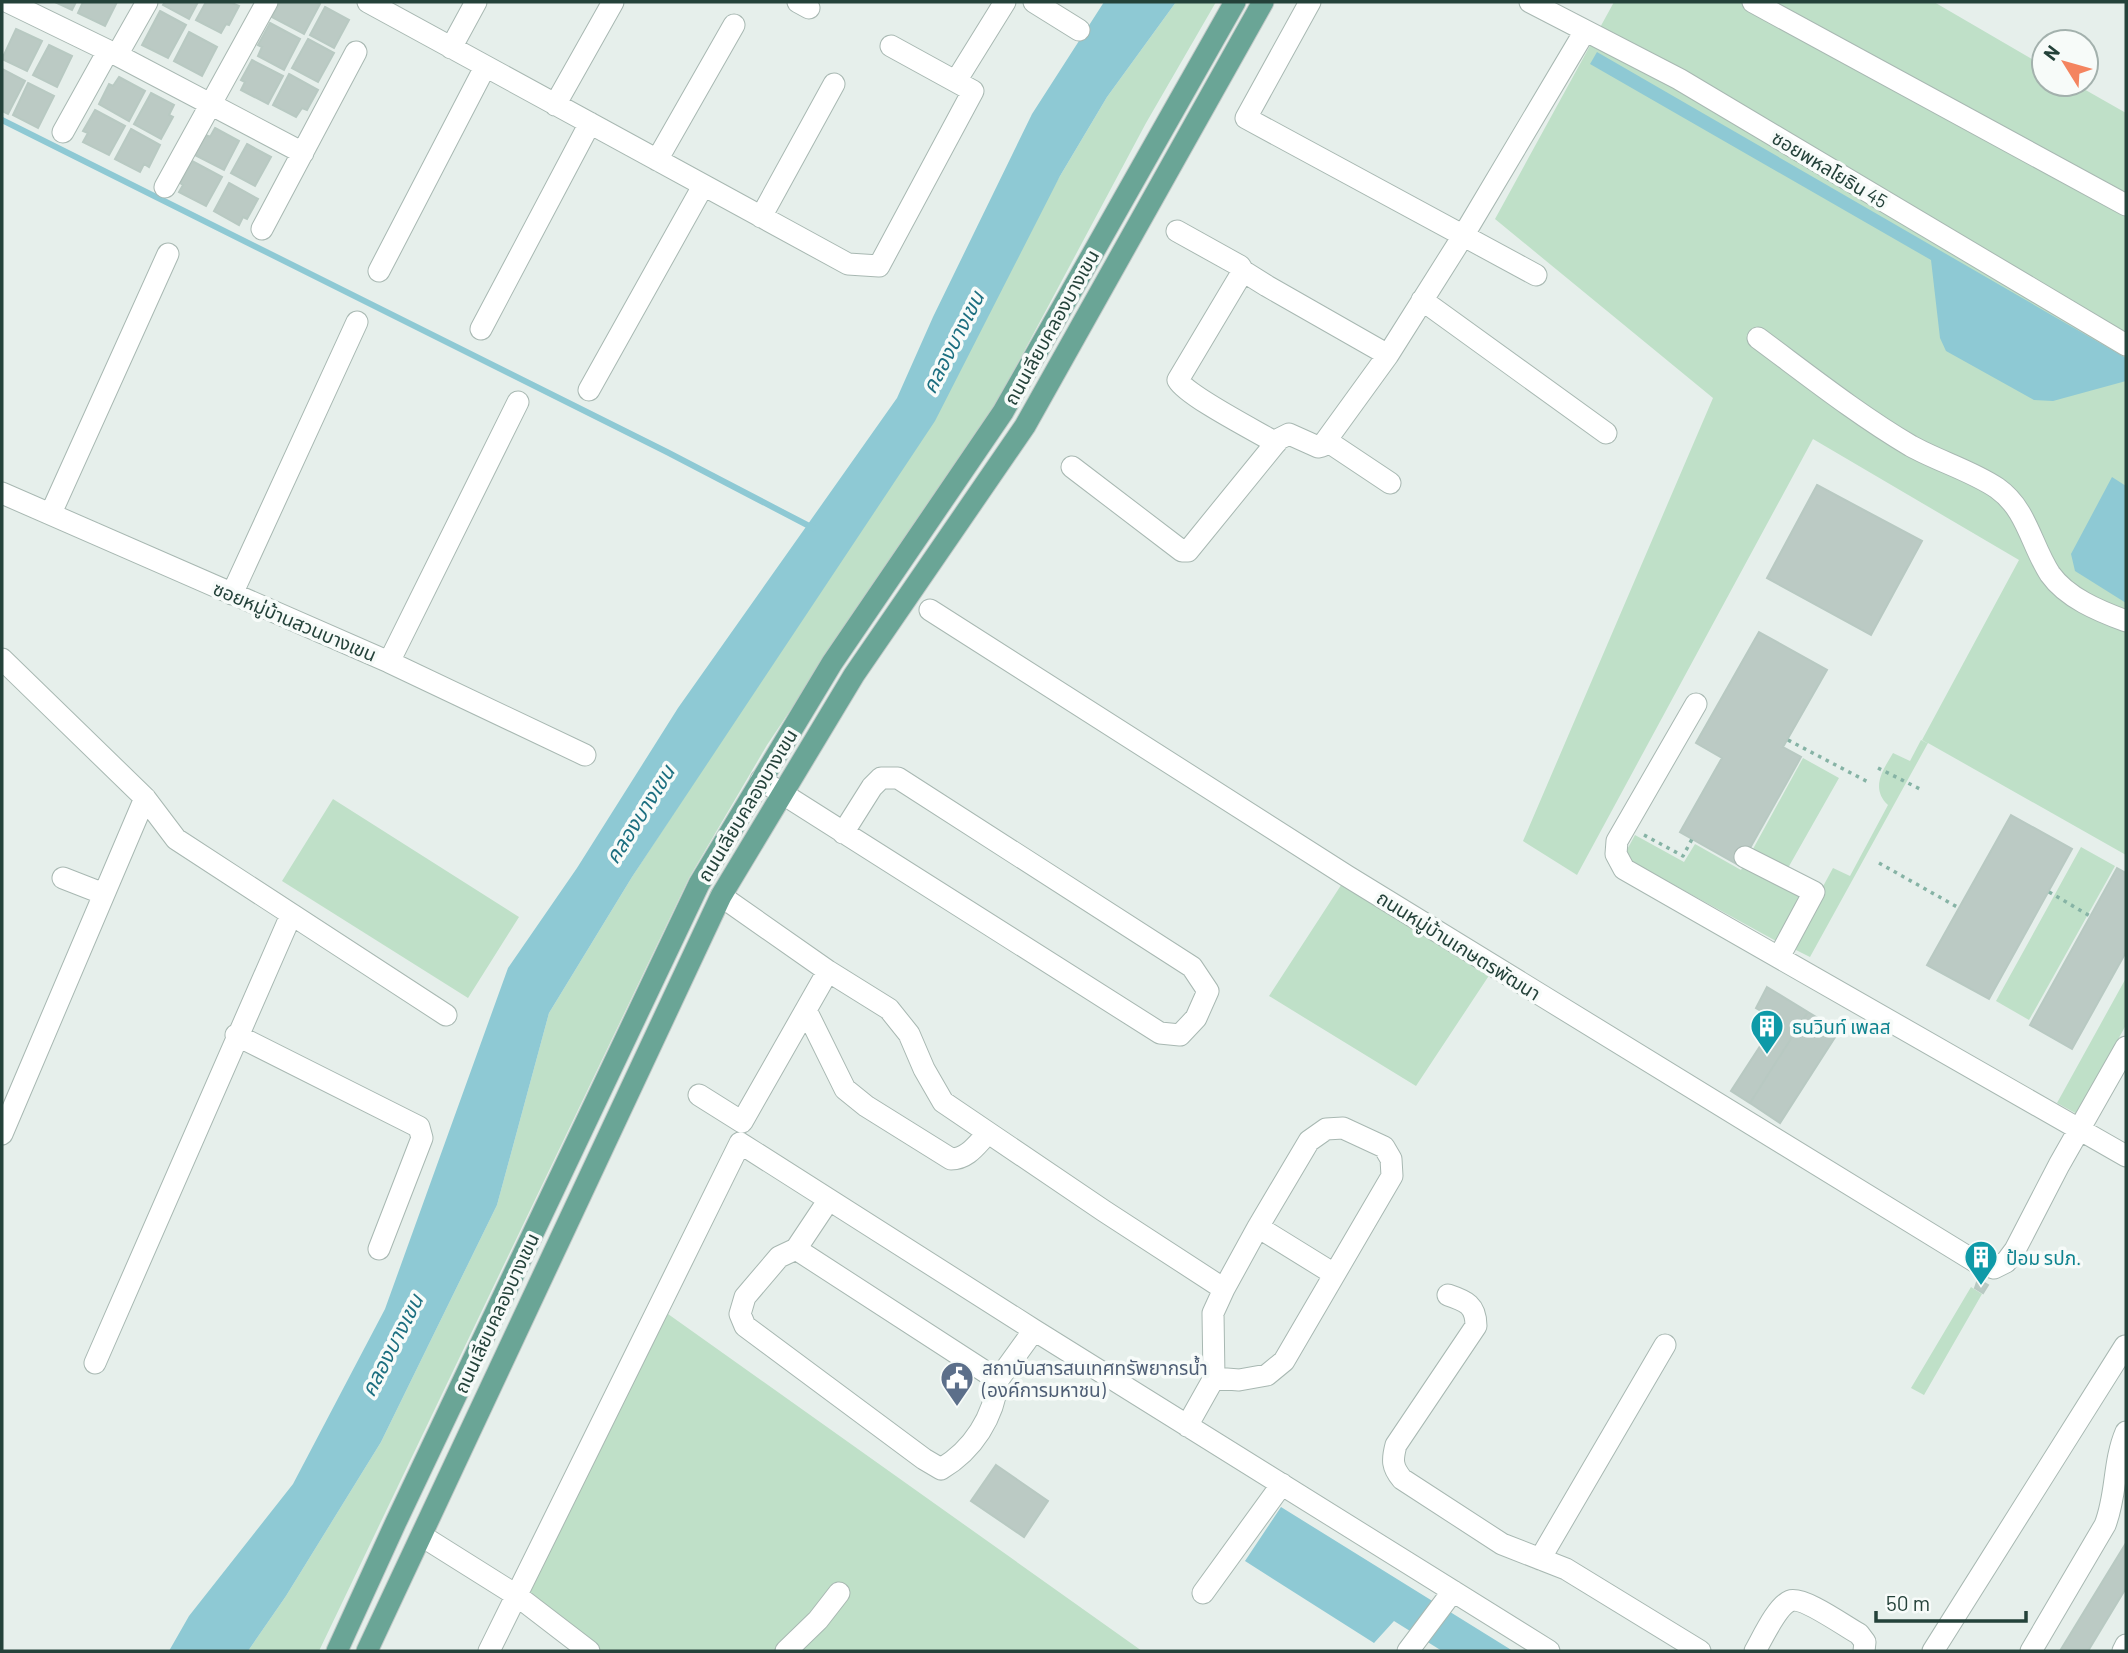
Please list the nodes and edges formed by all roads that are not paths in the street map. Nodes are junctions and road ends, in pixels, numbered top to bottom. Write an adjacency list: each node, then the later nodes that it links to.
1 (147, 2): 20 (street)
2 (267, 2): 24 (street)
3 (368, 2): 18 (street)
4 (476, 2): 18 (street)
5 (613, 2): 25 (street)
6 (1005, 2): 22 (street)
7 (1034, 2): 15 (street)
8 (1235, 2): 63 (main road, ถนนเลียบคลองบางเขน)
9 (1263, 2): 64 (main road, ถนนเลียบคลองบางเขน)
10 (1310, 2): 36 (street)
11 (1530, 2): 16 (street, ซอยพหลโยธิน 45)
12 (1753, 2): 32 (street)
13 (18, 4): 20 (street)
14 (734, 25): 29 (street)
15 (1079, 30)
16 (1585, 31): 36 (street); 45 (street, ซอยพหลโยธิน 45)
17 (891, 46): 22 (street)
18 (451, 48): 21 (street)
19 (356, 52): 28 (street)
20 (112, 53): 24 (street); 27 (street)
21 (485, 68): 25 (street); 38 (street)
22 (956, 81): 33 (street)
23 (834, 83): 33 (street)
24 (210, 104): 28 (street); 31 (street)
25 (555, 105): 26 (street)
26 (590, 123): 29 (street); 43 (street)
27 (63, 132)
28 (303, 153): 34 (street)
29 (657, 160): 30 (street)
30 (703, 186): 33 (street); 47 (street)
31 (165, 187)
32 (2126, 205)
33 (761, 217)
34 (262, 229)
35 (1177, 231): 39 (street)
36 (1463, 236): 40 (street); 41 (street)
37 (167, 254): 55 (street)
38 (379, 271)
39 (1243, 271): 46 (street); 51 (street)
40 (1536, 275)
41 (1422, 300): 46 (street); 49 (street)
42 (357, 322): 56 (street)
43 (481, 329)
44 (1758, 338): 58 (street)
45 (2126, 345)
46 (1388, 355): 50 (street)
47 (589, 390)
48 (518, 402): 60 (street)
49 (1606, 433)
50 (1327, 441): 51 (street); 53 (street)
51 (1276, 443): 52 (street)
52 (1072, 467)
53 (1390, 483)
54 (2, 493): 55 (street, ซอยหมู่บ้านสวนบางเขน)
55 (51, 513): 56 (street, ซอยหมู่บ้านสวนบางเขน)
56 (232, 594): 60 (street, ซอยหมู่บ้านสวนบางเขน)
57 (930, 610): 79 (street, ถนนหมู่บ้านเกษตรพัฒนา)
58 (2126, 621)
59 (2, 659): 65 (street)
60 (389, 662): 62 (street, ซอยหมู่บ้านสวนบางเขน)
61 (1696, 705): 72 (street)
62 (585, 755)
63 (761, 780): 64 (street); 99 (main road, ถนนเลียบคลองบางเขน)
64 (783, 793): 66 (street); 70 (main road, ถนนเลียบคลองบางเขน)
65 (145, 798): 69 (street); 71 (street)
66 (843, 833): 66 (street)
67 (1745, 857): 72 (street)
68 (63, 878): 69 (street)
69 (104, 894): 81 (street)
70 (721, 896): 73 (street); 100 (main road, ถนนเลียบคลองบางเขน)
71 (291, 915): 75 (street); 76 (street)
72 (1779, 957): 79 (street)
73 (828, 971): 74 (street); 80 (street)
74 (806, 1010): 78 (street); 80 (street)
75 (446, 1015)
76 (236, 1035): 85 (street); 93 (street)
77 (2126, 1047): 79 (street)
78 (699, 1095)
79 (2080, 1129): 82 (street)
80 (988, 1133): 88 (street)
81 (2, 1134)
82 (2126, 1156)
83 (828, 1201): 86 (street); 90 (street); 104 (street)
84 (1258, 1227): 87 (street); 87 (street); 88 (street)
85 (379, 1249)
86 (796, 1249): 95 (street); 95 (street)
87 (1334, 1274): 94 (street)
88 (1224, 1289): 94 (street)
89 (1448, 1295): 101 (street)
90 (1034, 1330): 95 (street); 96 (street)
91 (1665, 1345): 101 (street)
92 (2124, 1346): 117 (street)
93 (95, 1363)
94 (1214, 1378): 96 (street)
95 (998, 1380)
96 (1187, 1426): 98 (street)
97 (2126, 1432): 118 (street)
98 (1282, 1484): 103 (street); 105 (street)
99 (396, 1522): 100 (main road); 108 (main road, ถนนเลียบคลองบางเขน)
100 (422, 1536): 104 (street); 109 (main road, ถนนเลียบคลองบางเขน)
101 (1540, 1559): 114 (street)
102 (839, 1593): 112 (street)
103 (1203, 1593)
104 (516, 1595): 110 (street); 111 (street)
105 (1449, 1598): 107 (street); 113 (street)
106 (2126, 1645): 119 (street)
107 (1412, 1646)
108 (337, 1651)
109 (368, 1651)
110 (489, 1651)
111 (589, 1651)
112 (786, 1651)
113 (1549, 1651)
114 (1700, 1651)
115 (1755, 1651): 116 (street)
116 (1864, 1651)
117 (1933, 1651)
118 (2031, 1651)
119 (2123, 1651)

